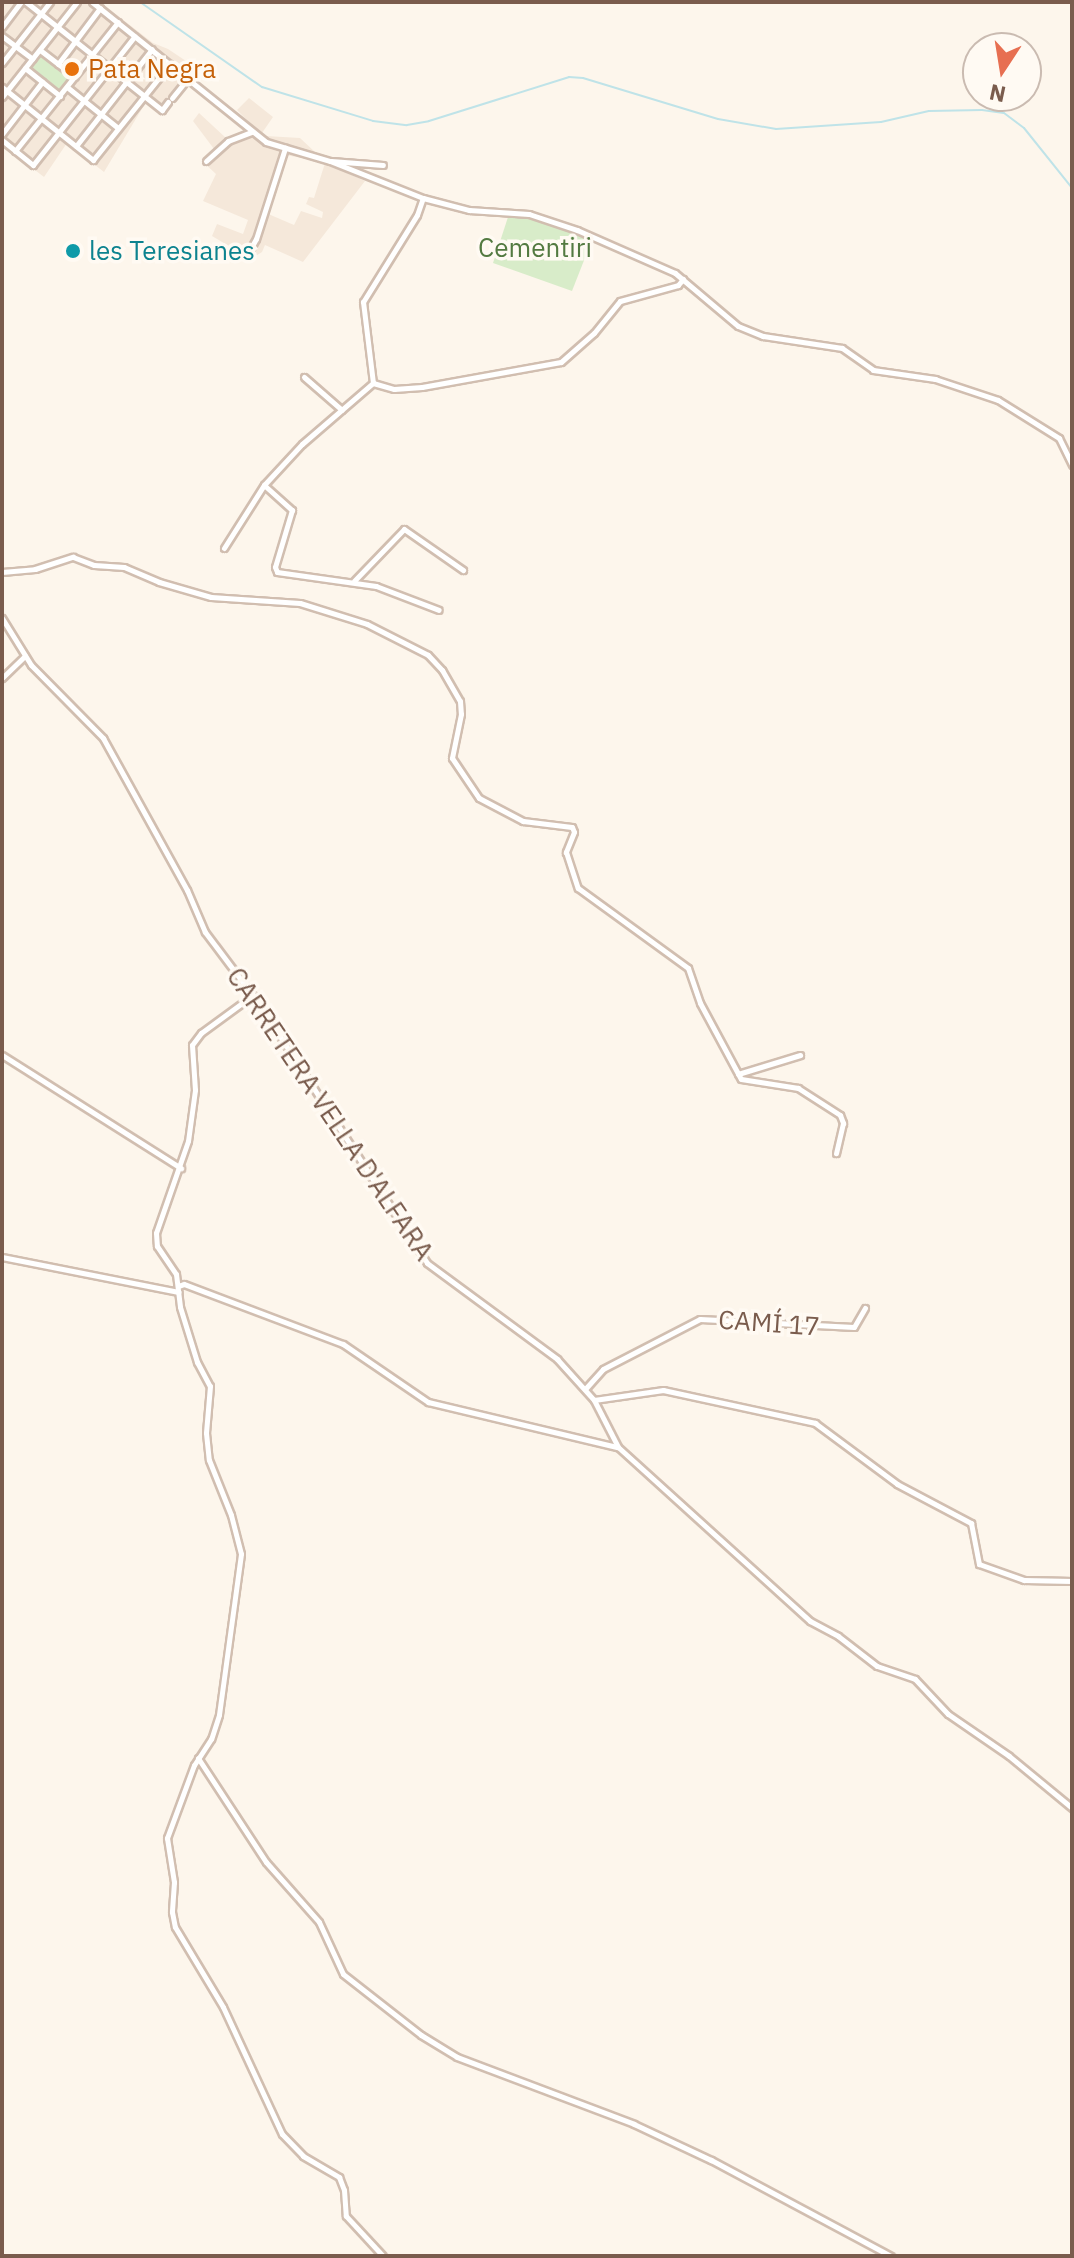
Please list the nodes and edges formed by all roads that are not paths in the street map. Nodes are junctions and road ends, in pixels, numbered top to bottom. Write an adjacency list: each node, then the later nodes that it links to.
1 (23, 2): 6 (street); 8 (street)
2 (50, 2): 6 (street)
3 (77, 2): 9 (street)
4 (92, 2): 5 (street)
5 (100, 8): 7 (street); 12 (street)
6 (40, 14): 9 (street); 13 (street)
7 (118, 22): 11 (street); 16 (street)
8 (2, 27)
9 (58, 27): 12 (street); 15 (street)
10 (2, 36): 13 (street)
11 (135, 36): 14 (street); 22 (street)
12 (75, 41): 16 (street); 19 (street)
13 (15, 46): 17 (street); 18 (street)
14 (152, 49): 20 (street); 26 (street)
15 (40, 50): 17 (street); 19 (street)
16 (92, 55): 22 (street); 23 (street)
17 (32, 59): 21 (street)
18 (2, 63)
19 (58, 64): 23 (street)
20 (170, 64): 24 (street); 30 (street)
21 (25, 68): 25 (street); 28 (street)
22 (111, 68): 26 (street); 32 (street)
23 (75, 77): 27 (street)
24 (188, 78): 30 (street); 37 (street)
25 (42, 82): 29 (street); 33 (street)
26 (127, 82): 30 (street); 34 (street)
27 (67, 87): 29 (street); 32 (street)
28 (4, 89): 31 (street); 33 (street)
29 (60, 96): 35 (street)
30 (144, 96): 36 (street)
31 (2, 97)
32 (85, 102): 34 (street); 38 (street)
33 (24, 105): 35 (street); 39 (street)
34 (101, 114): 36 (street); 41 (street)
35 (41, 118): 38 (street); 43 (street)
36 (118, 128): 41 (street)
37 (253, 131): 42 (street); 44 (street)
38 (59, 133): 41 (street); 43 (street)
39 (2, 134)
40 (2, 140): 43 (street)
41 (76, 146)
42 (285, 148): 45 (street); 48 (street)
43 (15, 151)
44 (206, 161)
45 (330, 161): 46 (street); 47 (street)
46 (383, 165)
47 (423, 198): 49 (street); 51 (street)
48 (247, 255)
49 (683, 279): 51 (street); 53 (street)
50 (304, 377): 52 (street)
51 (373, 383): 52 (street)
52 (342, 410): 55 (street)
53 (1070, 456): 54 (street)
54 (1072, 465)
55 (264, 485): 56 (street); 59 (street)
56 (224, 548)
57 (463, 570): 59 (street)
58 (2, 572): 67 (street)
59 (354, 581): 60 (street)
60 (439, 610)
61 (2, 618): 62 (street, CARRETERA VELLA D'ALFARA)
62 (25, 656): 63 (street); 64 (street, CARRETERA VELLA D'ALFARA)
63 (2, 678)
64 (253, 995): 69 (street); 73 (street, CARRETERA VELLA D'ALFARA)
65 (2, 1055): 69 (street)
66 (800, 1055): 67 (street)
67 (738, 1074): 68 (street)
68 (836, 1153)
69 (181, 1168): 71 (street)
70 (2, 1257): 71 (street)
71 (179, 1289): 75 (street); 77 (street)
72 (865, 1308): 73 (street, CAMÍ 17)
73 (586, 1388): 74 (street, CARRETERA VELLA D'ALFARA)
74 (594, 1400): 75 (street, CARRETERA VELLA D'ALFARA); 76 (street)
75 (618, 1447): 78 (street, CARRETERA VELLA D'ALFARA)
76 (1072, 1581)
77 (198, 1757): 79 (street); 80 (street)
78 (1072, 1808)
79 (383, 2256)
80 (891, 2256)

